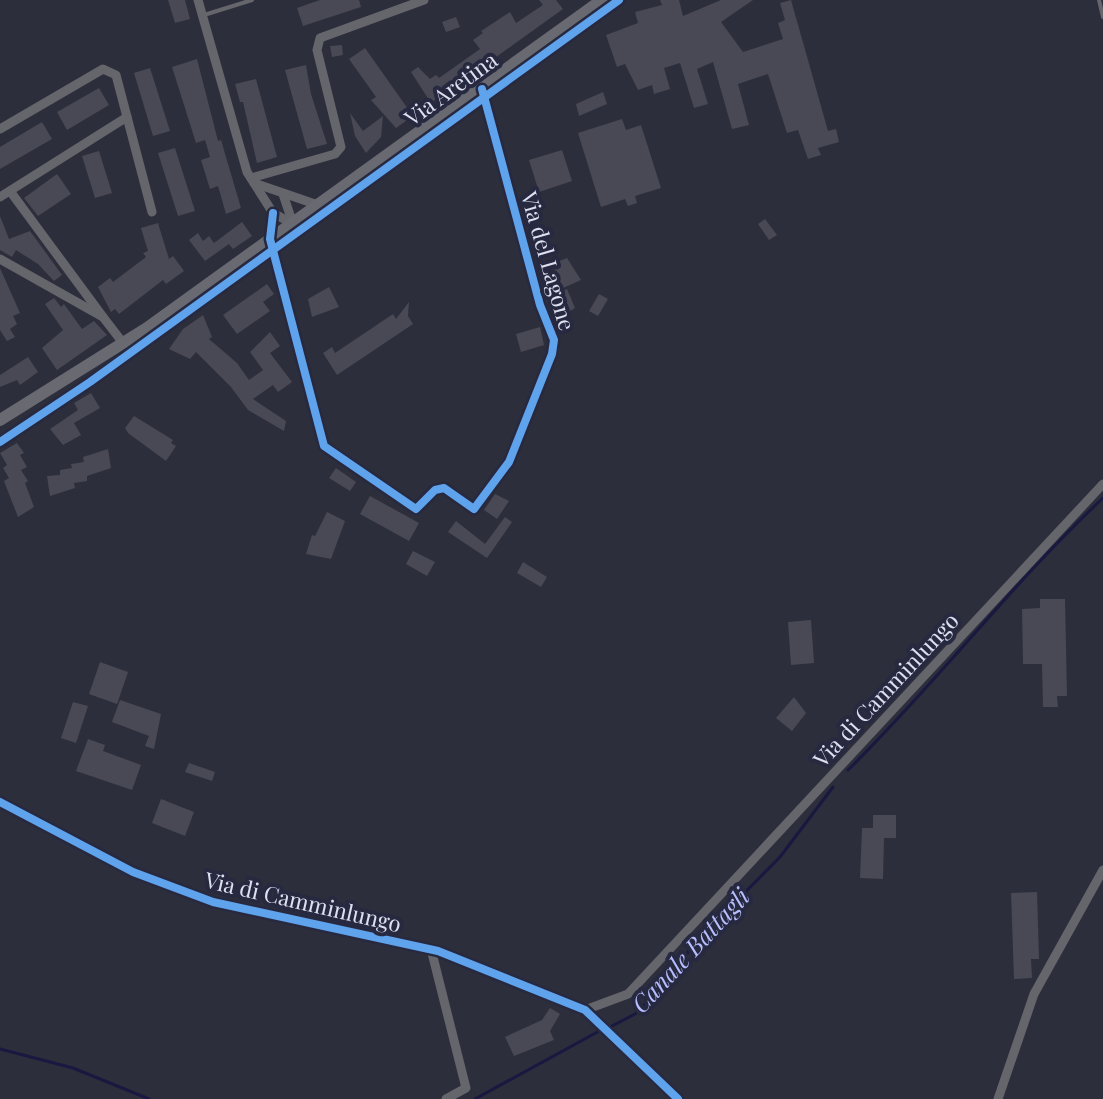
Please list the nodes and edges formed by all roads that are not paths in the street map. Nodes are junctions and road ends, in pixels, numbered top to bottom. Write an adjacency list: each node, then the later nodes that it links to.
1 (198, 0): 6 (street)
2 (252, 0): 6 (lane)
3 (424, 0): 11 (street)
4 (602, 0): 8 (street, Via Aretina)
5 (1099, 0): 7 (lane)
6 (200, 16): 11 (street)
7 (1103, 17)
8 (482, 89): 15 (street, Via Aretina); 19 (street, Via del Lagone)
9 (127, 117): 10 (street); 12 (street); 16 (street)
10 (0, 129)
11 (252, 181): 13 (street); 17 (street)
12 (10, 191): 14 (street); 21 (street)
13 (283, 194): 15 (street); 18 (street)
14 (0, 197)
15 (320, 206): 18 (street, Via Aretina)
16 (152, 212)
17 (273, 213): 18 (street); 19 (street)
18 (293, 224): 19 (street)
19 (270, 239): 22 (street)
20 (0, 259): 21 (street)
21 (103, 317): 22 (street)
22 (123, 343): 23 (street)
23 (0, 420)
24 (1103, 484): 28 (street, Via di Camminlungo)
25 (0, 802): 27 (street, Via di Camminlungo)
26 (1103, 870): 31 (street)
27 (431, 949): 28 (street, Via di Camminlungo); 29 (street)
28 (585, 1010): 30 (street, Via di Camminlungo)
29 (446, 1099)
30 (678, 1099)
31 (998, 1099)

